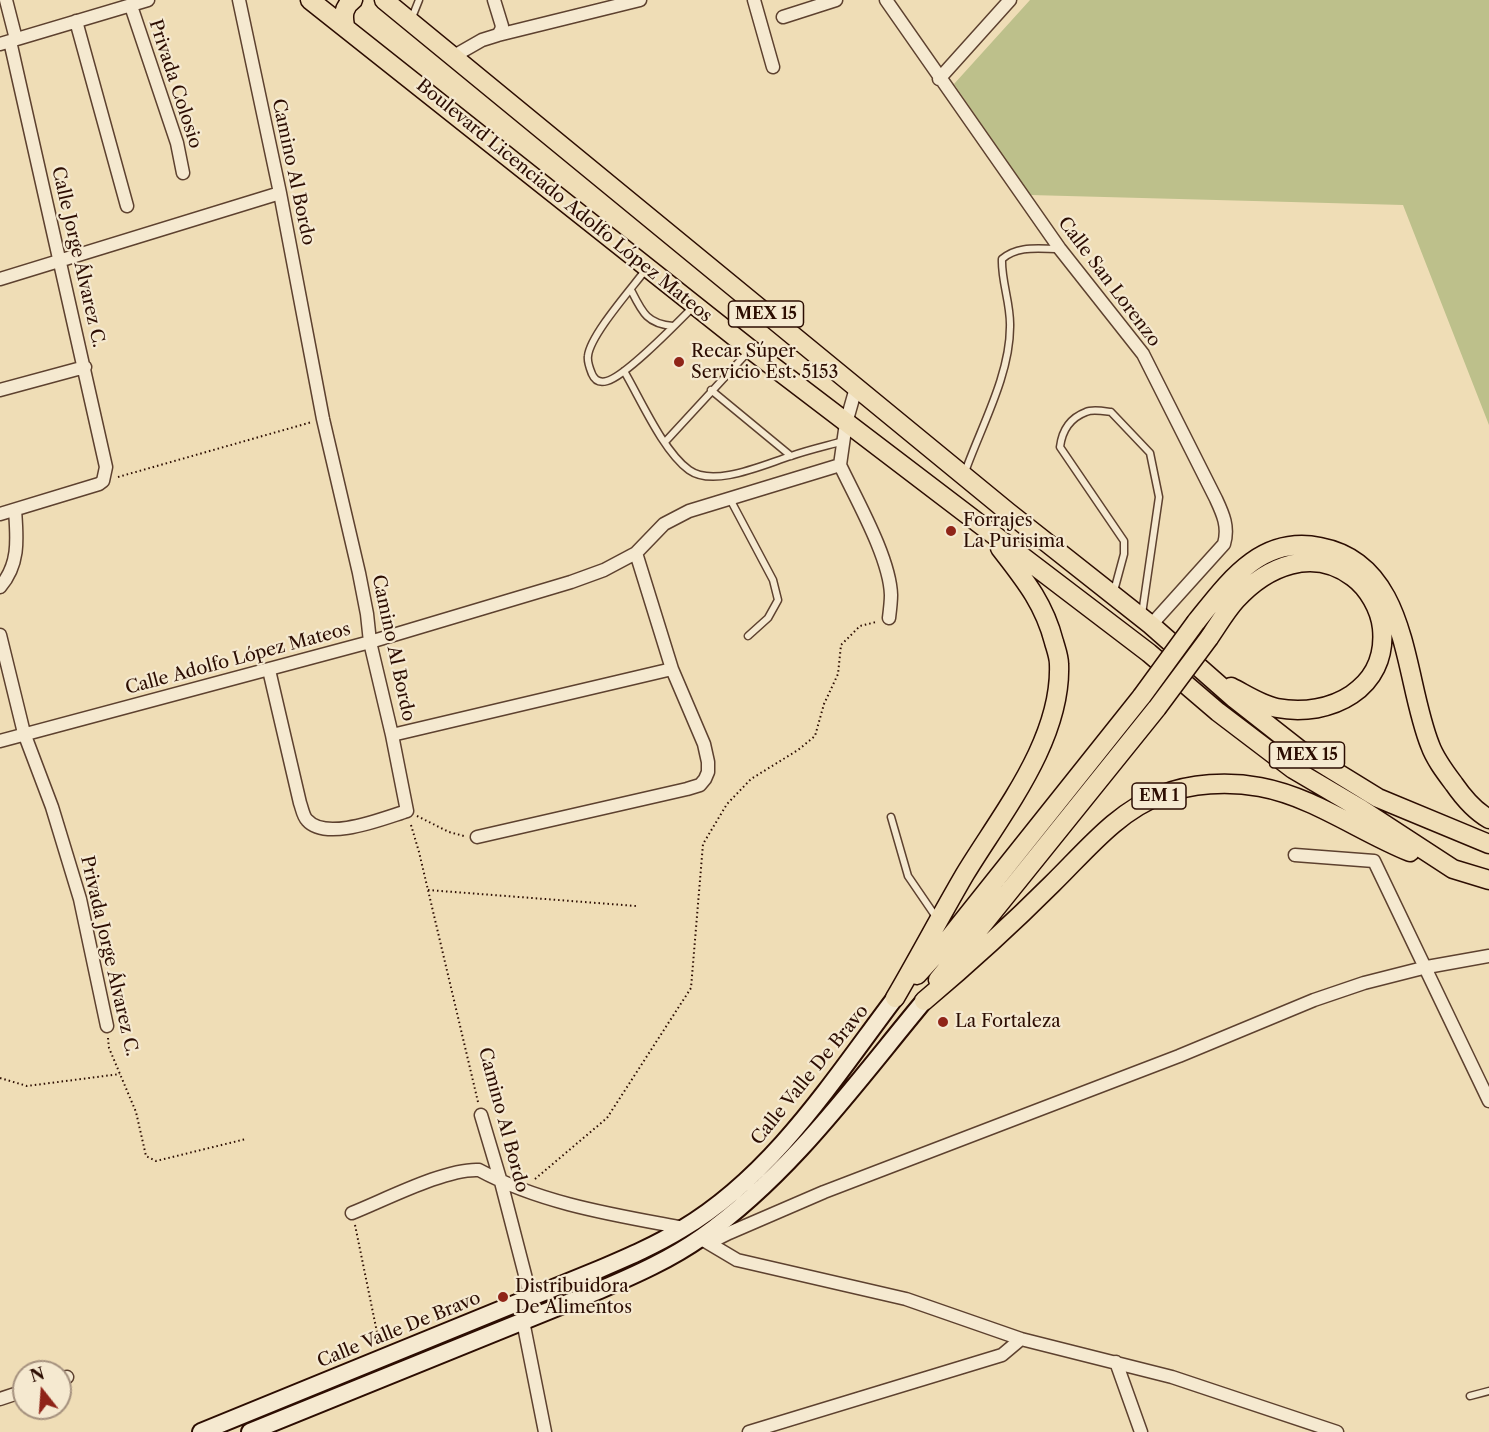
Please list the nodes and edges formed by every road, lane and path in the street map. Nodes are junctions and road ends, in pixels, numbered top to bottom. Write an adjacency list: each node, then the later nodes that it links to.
1 (6, 0): 20 (street, Calle Jorge Álvarez C.)
2 (148, 0): 14 (street)
3 (239, 0): 25 (street, Camino Al Bordo)
4 (310, 0): 18 (main road, Boulevard Licenciado Adolfo López Mateos / MEX 15)
5 (352, 0): 18 (main road)
6 (384, 0): 17 (main road, MEX 15)
7 (419, 0): 17 (lane)
8 (494, 0): 19 (street)
9 (640, 0): 19 (street)
10 (754, 0): 22 (street)
11 (836, 0): 15 (street)
12 (886, 0): 23 (street, Calle San Lorenzo)
13 (1010, 0): 23 (street)
14 (131, 6): 16 (street); 24 (street, Privada Colosio)
15 (783, 17)
16 (76, 21): 20 (street); 26 (street)
17 (411, 21): 21 (main road, MEX 15)
18 (345, 26): 29 (main road, Boulevard Licenciado Adolfo López Mateos / MEX 15)
19 (498, 35): 21 (street)
20 (8, 41): 28 (street, Calle Jorge Álvarez C.)
21 (454, 57): 37 (main road, MEX 15)
22 (773, 67)
23 (939, 79): 27 (street, Calle San Lorenzo)
24 (183, 173)
25 (280, 193): 28 (street); 40 (street, Camino Al Bordo)
26 (127, 206)
27 (1060, 249): 45 (lane); 55 (street, Calle San Lorenzo)
28 (60, 260): 30 (street); 35 (street, Calle Jorge Álvarez C.)
29 (647, 268): 31 (lane); 32 (main road, Boulevard Licenciado Adolfo López Mateos / MEX 15)
30 (0, 279)
31 (631, 290): 33 (lane); 36 (lane)
32 (695, 305): 33 (lane); 34 (main road, Boulevard Licenciado Adolfo López Mateos / MEX 15)
33 (673, 326): 36 (lane)
34 (750, 349): 39 (lane); 41 (main road, Boulevard Licenciado Adolfo López Mateos / MEX 15)
35 (85, 367): 38 (street); 46 (street, Calle Jorge Álvarez C.)
36 (624, 371): 42 (lane)
37 (856, 388): 41 (street); 45 (main road, MEX 15)
38 (0, 390)
39 (711, 390): 42 (lane); 43 (lane)
40 (323, 419): 46 (path); 58 (street, Camino Al Bordo)
41 (845, 432): 43 (lane); 44 (street); 50 (main road, Boulevard Licenciado Adolfo López Mateos / MEX 15)
42 (665, 442): 43 (lane)
43 (791, 456)
44 (840, 465): 47 (street, Calle Adolfo López Mateos); 54 (street)
45 (964, 476): 53 (main road, MEX 15)
46 (104, 481): 48 (street)
47 (730, 499): 51 (street, Calle Adolfo López Mateos); 57 (lane)
48 (15, 510): 49 (street); 52 (street)
49 (0, 514)
50 (984, 528): 72 (main road, Boulevard Licenciado Adolfo López Mateos / MEX 15); 76 (main road, EM 1)
51 (636, 553): 58 (street, Calle Adolfo López Mateos); 59 (street)
52 (0, 587)
53 (1113, 595): 55 (main road, MEX 15); 55 (lane)
54 (889, 618): 88 (path)
55 (1146, 621): 61 (main road, MEX 15)
56 (0, 635): 63 (street)
57 (748, 636)
58 (370, 642): 60 (street, Calle Adolfo López Mateos); 64 (street, Camino Al Bordo)
59 (672, 669): 64 (street); 69 (street)
60 (269, 670): 63 (street, Calle Adolfo López Mateos); 66 (street)
61 (1206, 674): 62 (main road, EM 1, bridge); 70 (main road, MEX 15)
62 (1150, 702): 68 (main road, EM 1, bridge); 79 (main road, EM 1); 80 (main road, EM 1)
63 (24, 733): 65 (street, Calle Adolfo López Mateos); 81 (street, Privada Jorge Álvarez C.)
64 (392, 735): 66 (street, Camino Al Bordo)
65 (0, 741)
66 (407, 811): 69 (path); 74 (path, Camino Al Bordo)
67 (891, 817): 76 (lane)
68 (1489, 819)
69 (477, 837)
70 (1489, 843)
71 (1295, 855): 78 (street)
72 (1453, 869): 73 (main road, Boulevard Licenciado Adolfo López Mateos / MEX 15); 80 (main road, EM 1)
73 (1489, 880)
74 (428, 891): 75 (path); 85 (path, Camino Al Bordo)
75 (636, 906)
76 (938, 920): 79 (main road, EM 1)
77 (1489, 956): 78 (street)
78 (1427, 967): 84 (street); 91 (street)
79 (896, 998): 90 (main road, Calle Valle De Bravo / EM 1)
80 (924, 1001): 91 (main road, Calle Valle De Bravo / EM 1)
81 (107, 1026): 82 (path, Privada Jorge Álvarez C.)
82 (120, 1074): 83 (path); 86 (path, Privada Jorge Álvarez C.)
83 (0, 1078)
84 (1489, 1101)
85 (481, 1115): 87 (street, Camino Al Bordo)
86 (246, 1138)
87 (501, 1182): 88 (street); 89 (street); 92 (street, Camino Al Bordo)
88 (521, 1190): 90 (street)
89 (352, 1213): 95 (path)
90 (684, 1228): 92 (main road, Calle Valle De Bravo / EM 1)
91 (705, 1241): 93 (main road, Calle Valle De Bravo / EM 1); 94 (street)
92 (531, 1298): 95 (main road, Calle Valle De Bravo / EM 1)
93 (523, 1321): 100 (main road, Calle Valle De Bravo / EM 1); 101 (street)
94 (1021, 1339): 96 (street); 102 (street)
95 (382, 1358): 99 (main road, Calle Valle De Bravo / EM 1)
96 (1116, 1362): 103 (street); 104 (street)
97 (1489, 1391): 98 (lane)
98 (1470, 1396)
99 (201, 1432)
100 (250, 1432)
101 (545, 1432)
102 (749, 1432)
103 (1141, 1432)
104 (1337, 1432)

